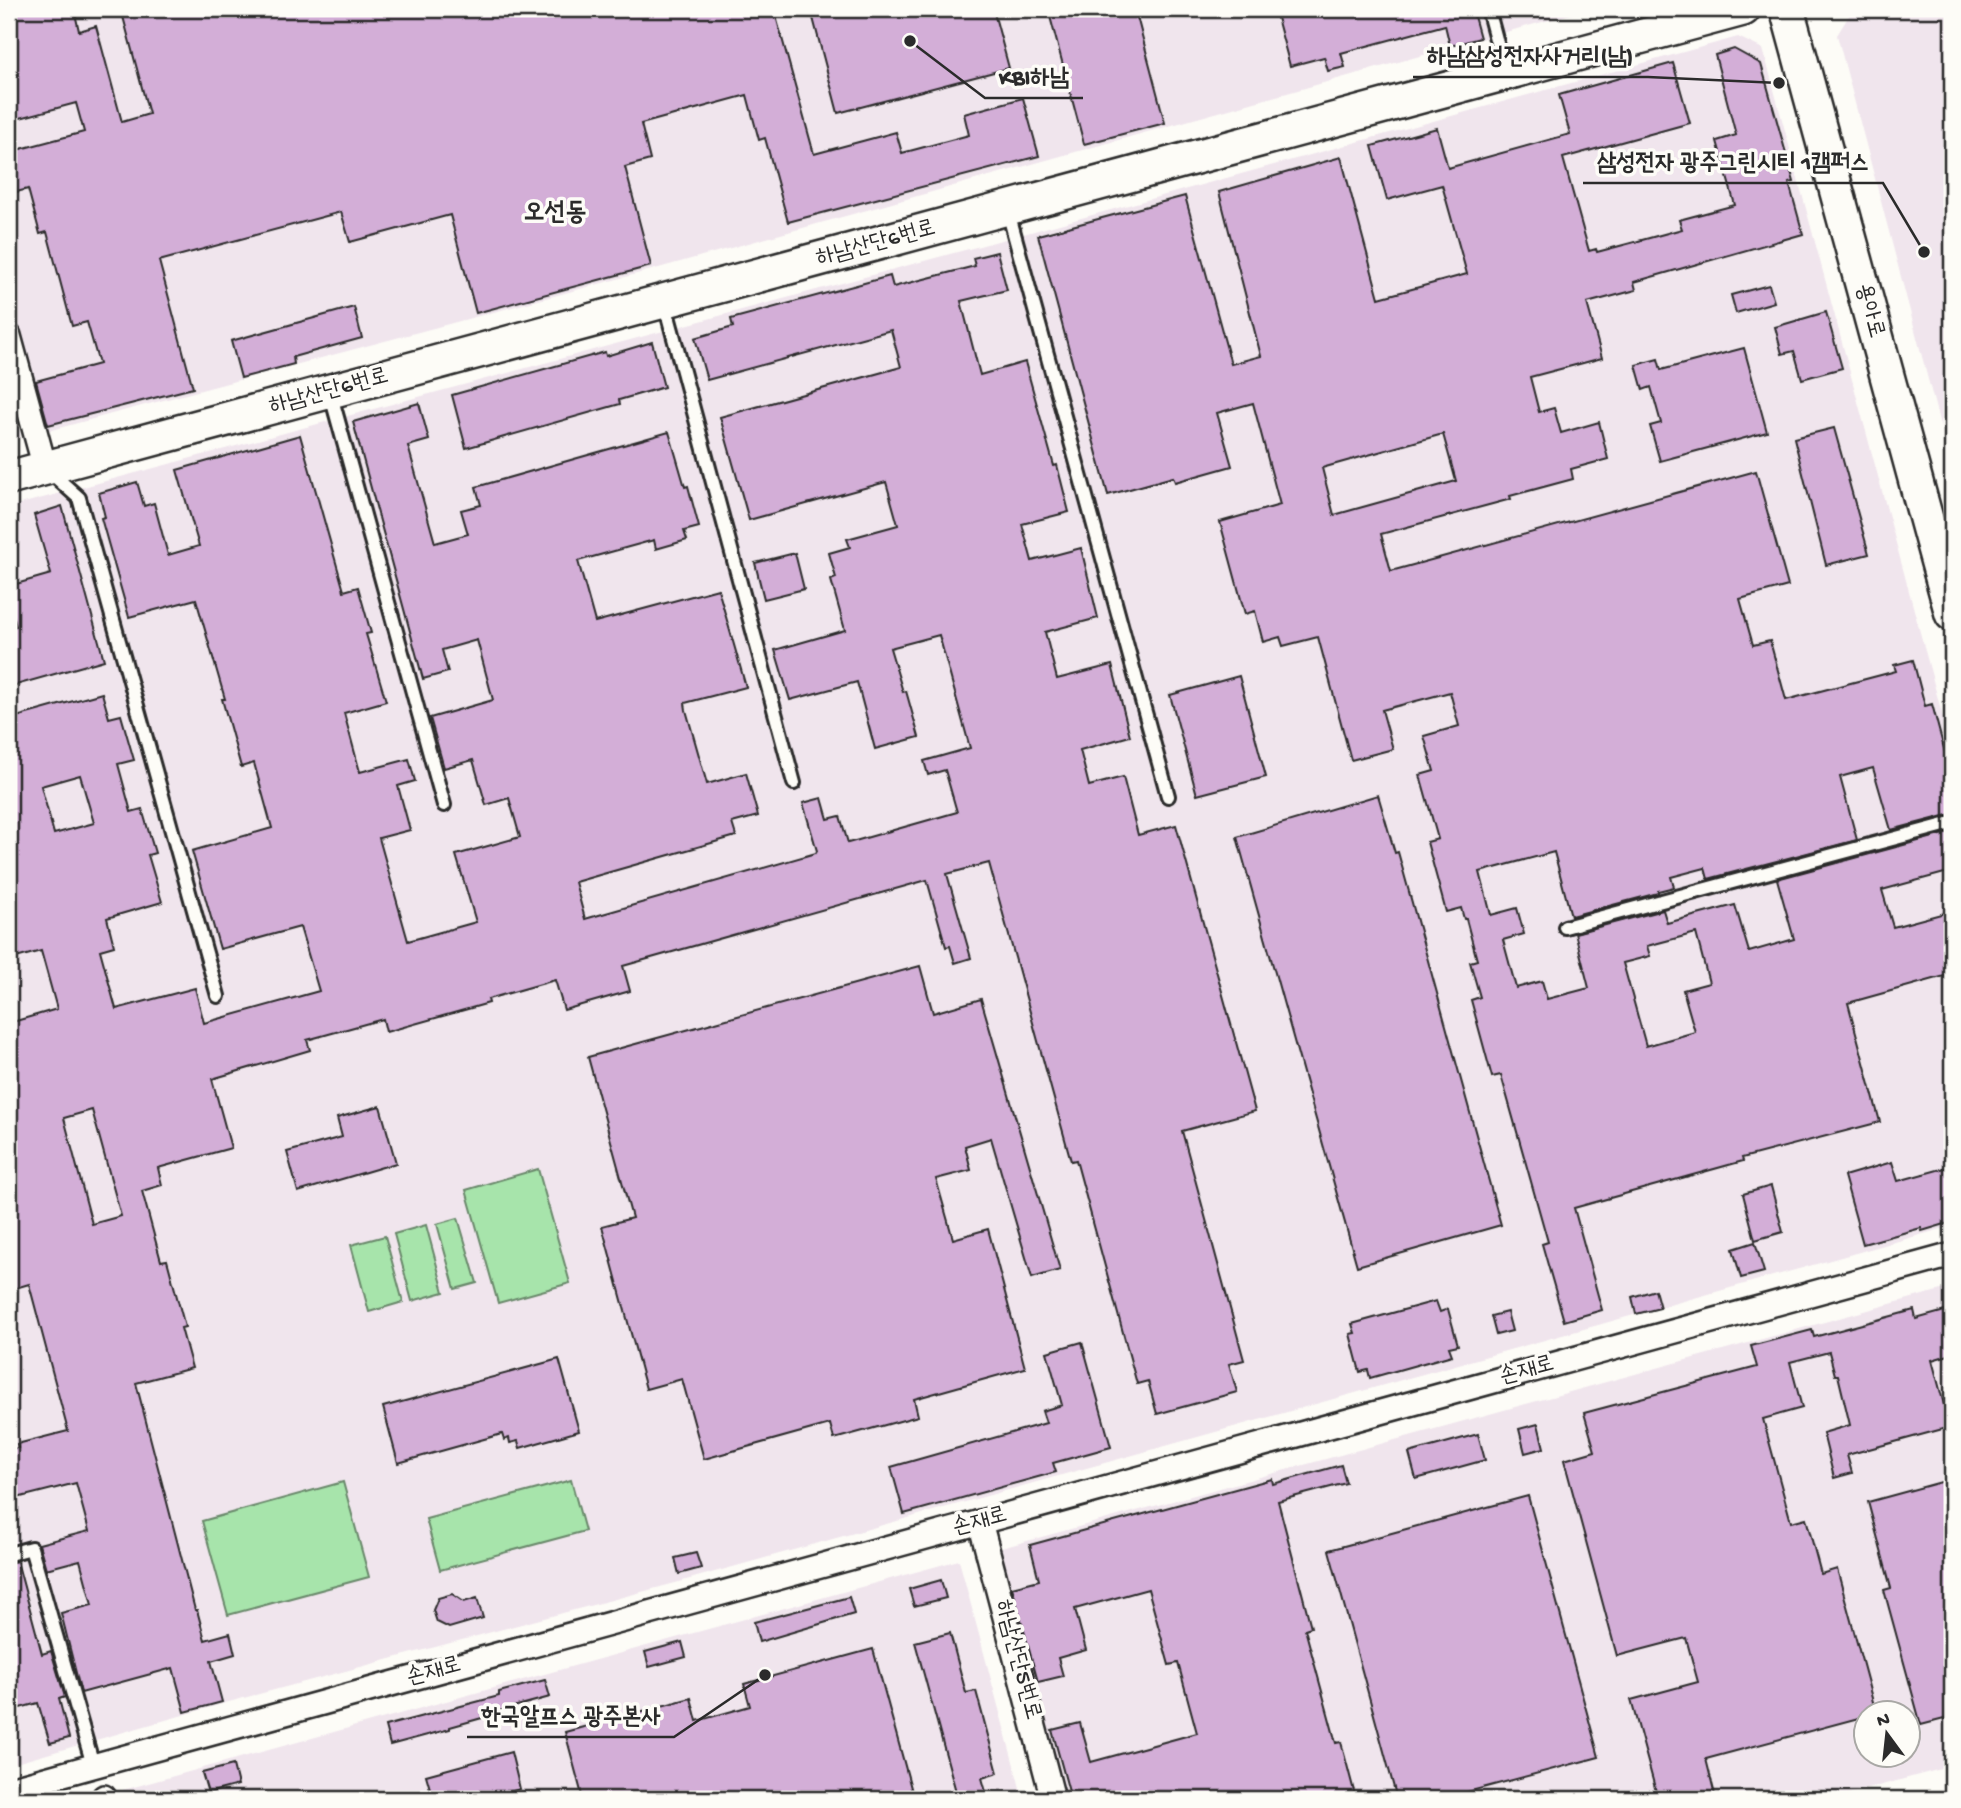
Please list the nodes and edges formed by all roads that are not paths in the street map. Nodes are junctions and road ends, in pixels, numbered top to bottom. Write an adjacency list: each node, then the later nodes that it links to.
1 (1488, 9): 4 (lane)
2 (1743, 9): 4 (street, 하남산단6번로)
3 (1787, 9): 11 (street, 용아로)
4 (1505, 73): 5 (street, 하남산단6번로)
5 (1007, 208): 6 (street, 하남산단6번로); 13 (lane)
6 (664, 301): 8 (street, 하남산단6번로); 12 (lane)
7 (9, 336): 9 (street)
8 (330, 391): 9 (street, 하남산단6번로); 14 (lane)
9 (45, 468): 10 (street, 하남산단6번로); 17 (lane)
10 (9, 478)
11 (1952, 614)
12 (794, 783)
13 (1168, 796)
14 (444, 805)
15 (1952, 823): 16 (lane)
16 (1565, 927)
17 (218, 996)
18 (1952, 1255): 19 (street, 손재로)
19 (980, 1521): 21 (street, 손재로); 23 (street, 하남산단5번로)
20 (9, 1554): 21 (lane)
21 (93, 1765): 22 (street, 손재로)
22 (9, 1789)
23 (1053, 1799)

